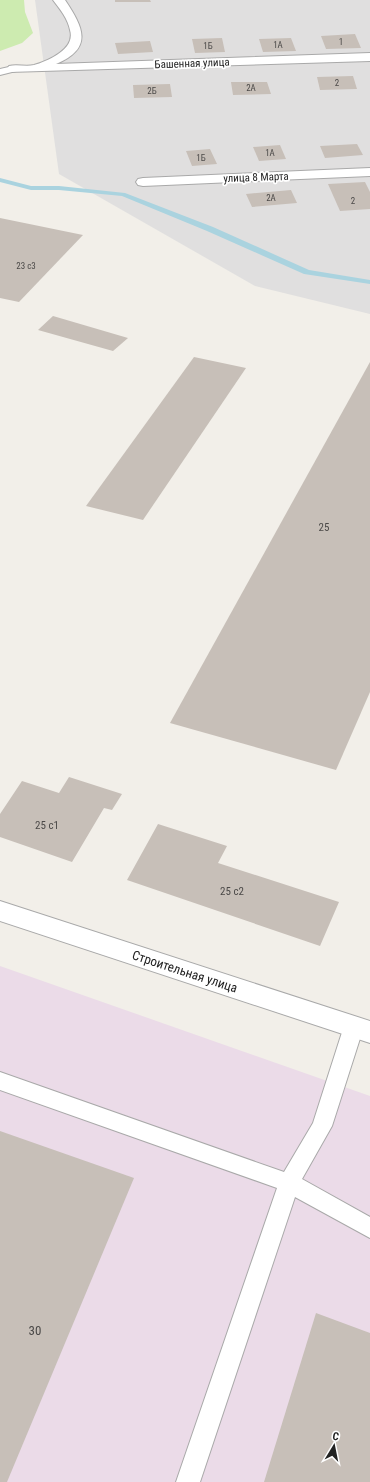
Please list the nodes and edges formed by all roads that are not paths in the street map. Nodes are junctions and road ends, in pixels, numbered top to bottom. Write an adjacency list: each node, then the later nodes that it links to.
1 (60, 0): 3 (street)
2 (370, 58): 3 (street, Башенная улица)
3 (13, 69): 4 (lane)
4 (0, 72)
5 (370, 172): 6 (street, улица 8 Марта)
6 (143, 182)
7 (0, 910): 8 (street, Строительная улица)
8 (362, 1029): 10 (lane)
9 (0, 1081): 10 (lane)
10 (290, 1183): 11 (lane); 12 (lane)
11 (370, 1228)
12 (188, 1482)

